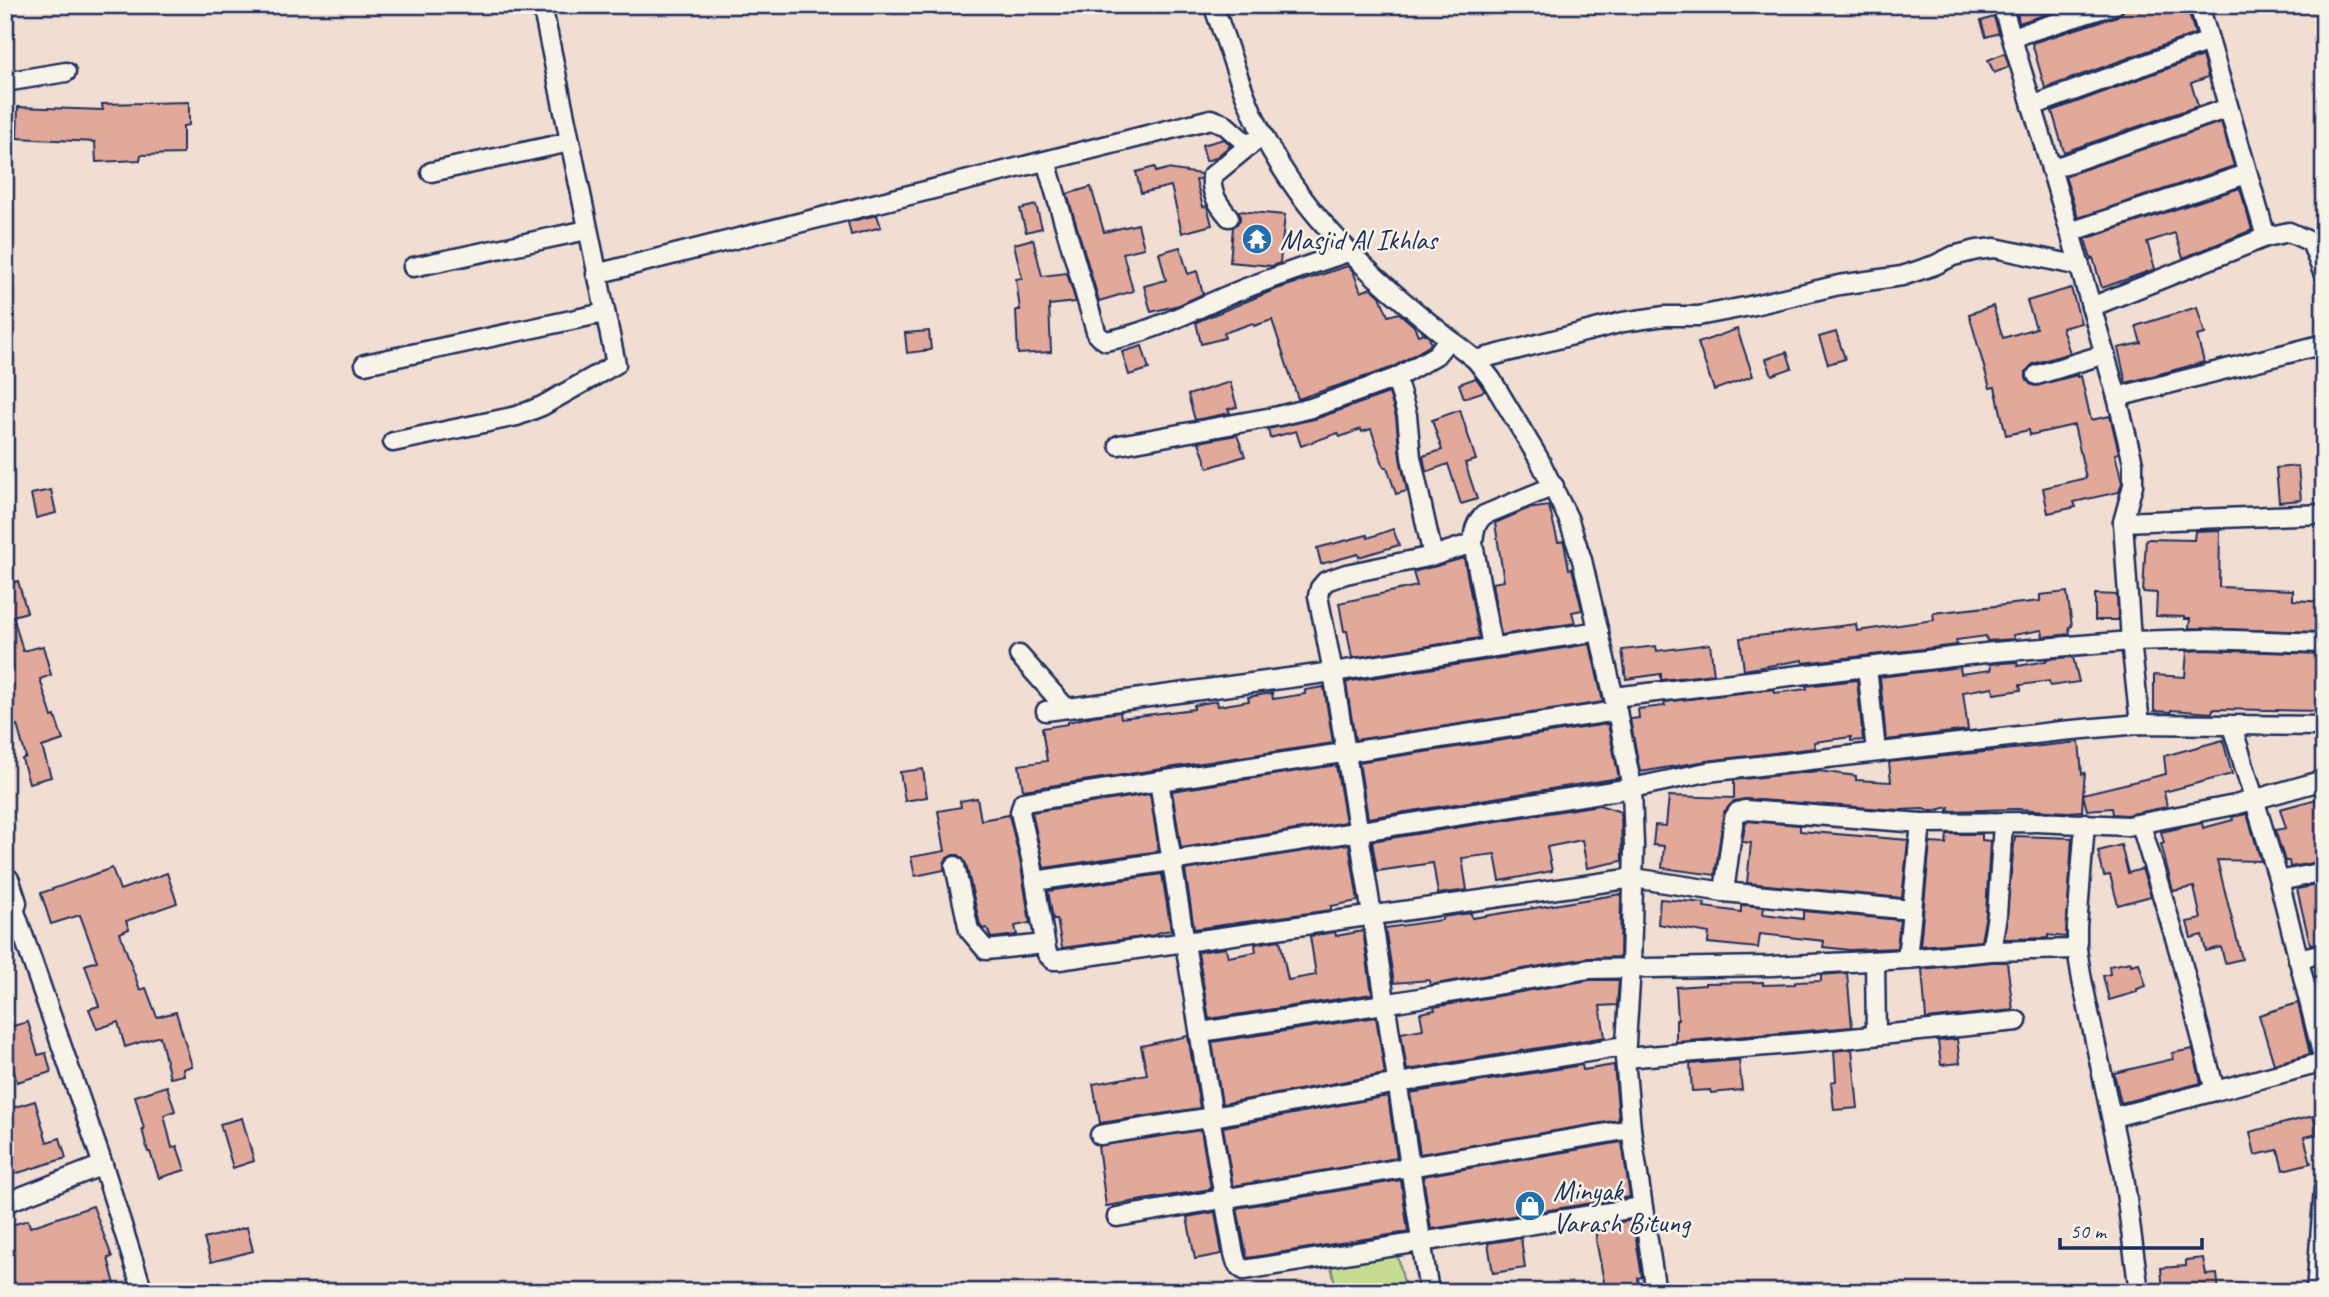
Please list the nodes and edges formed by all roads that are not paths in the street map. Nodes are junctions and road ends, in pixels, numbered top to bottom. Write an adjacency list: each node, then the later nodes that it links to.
1 (542, 5): 13 (street)
2 (2002, 5): 6 (street)
3 (2114, 5): 6 (street)
4 (2199, 5): 7 (street)
5 (1220, 7): 12 (street)
6 (2012, 37): 10 (street)
7 (2209, 41): 10 (street); 11 (street)
8 (66, 72): 9 (street)
9 (5, 82)
10 (2032, 106): 15 (street)
11 (2228, 108): 15 (street); 17 (street)
12 (1256, 140): 14 (street); 18 (street); 22 (street)
13 (570, 142): 16 (street); 19 (street)
14 (1046, 161): 22 (street); 25 (street)
15 (2051, 169): 20 (street)
16 (431, 172)
17 (2247, 174): 20 (street); 21 (street)
18 (1229, 217)
19 (587, 230): 24 (street); 25 (street)
20 (2070, 232): 23 (street)
21 (2266, 237): 26 (street); 27 (street)
22 (1348, 252): 29 (street)
23 (2080, 266): 27 (street); 32 (street)
24 (413, 267)
25 (596, 274): 28 (street)
26 (2324, 275)
27 (2091, 307): 31 (street)
28 (604, 313): 33 (street); 37 (street)
29 (1449, 338): 32 (street); 35 (street)
30 (2324, 344): 36 (street)
31 (2105, 354): 34 (street); 36 (street)
32 (1476, 360): 39 (street)
33 (365, 364)
34 (2037, 375)
35 (1396, 378): 38 (street); 43 (street)
36 (2117, 397): 41 (street)
37 (393, 442)
38 (1119, 445)
39 (1554, 486): 42 (street); 44 (street)
40 (2324, 513): 41 (street)
41 (2123, 522): 45 (street)
42 (1473, 543): 43 (street); 47 (street)
43 (1433, 556): 50 (street)
44 (1599, 631): 47 (street); 51 (street)
45 (2131, 641): 46 (street); 49 (street); 54 (street)
46 (2324, 643)
47 (1492, 648): 50 (street)
48 (1019, 656): 52 (street)
49 (1867, 667): 51 (street); 57 (street)
50 (1333, 672): 52 (street); 58 (street)
51 (1615, 704): 58 (street); 61 (street)
52 (1066, 708): 53 (street)
53 (1046, 711)
54 (2140, 724): 55 (street); 57 (street)
55 (2232, 726): 56 (street); 62 (street)
56 (2324, 726)
57 (1877, 751): 61 (street)
58 (1346, 753): 60 (street); 67 (street)
59 (2324, 780): 62 (street)
60 (1159, 782): 68 (street); 72 (street)
61 (1632, 788): 67 (street); 71 (street)
62 (2255, 799): 66 (street); 73 (street)
63 (1921, 823): 64 (street); 74 (street); 76 (street)
64 (2003, 823): 65 (street); 81 (street)
65 (2085, 823): 66 (street); 80 (street)
66 (2141, 825): 95 (street)
67 (1359, 832): 68 (street); 77 (street)
68 (1171, 861): 72 (street); 78 (street)
69 (955, 866): 79 (street)
70 (2324, 872): 73 (street)
71 (1634, 878): 74 (street); 77 (street); 86 (street)
72 (1035, 881): 79 (street)
73 (2279, 881): 84 (street)
74 (1724, 892): 76 (street)
75 (8, 897): 101 (street)
76 (1912, 910): 83 (street)
77 (1372, 915): 78 (street); 87 (street)
78 (1185, 940): 79 (street); 89 (street)
79 (1045, 944)
80 (2077, 949): 81 (street); 97 (street)
81 (1991, 951): 83 (street)
82 (2324, 953): 84 (street)
83 (1907, 959): 85 (street)
84 (2298, 959): 91 (street)
85 (1875, 961): 86 (street); 90 (street)
86 (1631, 967): 87 (street); 92 (street)
87 (1384, 1004): 89 (street); 94 (street)
88 (2017, 1021): 90 (street)
89 (1201, 1032): 96 (street)
90 (1876, 1035): 92 (street)
91 (2321, 1041): 93 (street)
92 (1625, 1052): 94 (street); 98 (street)
93 (2324, 1061): 95 (street)
94 (1398, 1083): 96 (street); 100 (street)
95 (2215, 1090): 97 (street)
96 (1212, 1117): 99 (street); 103 (street)
97 (2112, 1117): 111 (street)
98 (1631, 1129): 100 (street); 105 (street)
99 (1100, 1135)
100 (1410, 1165): 103 (street); 107 (street)
101 (103, 1166): 104 (street); 108 (street)
102 (2324, 1188): 112 (street)
103 (1222, 1198): 106 (street); 107 (street)
104 (5, 1203)
105 (1642, 1207): 107 (street); 110 (street)
106 (1117, 1217)
107 (1422, 1242): 109 (street)
108 (143, 1292)
109 (1429, 1292)
110 (1656, 1292)
111 (2139, 1292)
112 (2316, 1292)

